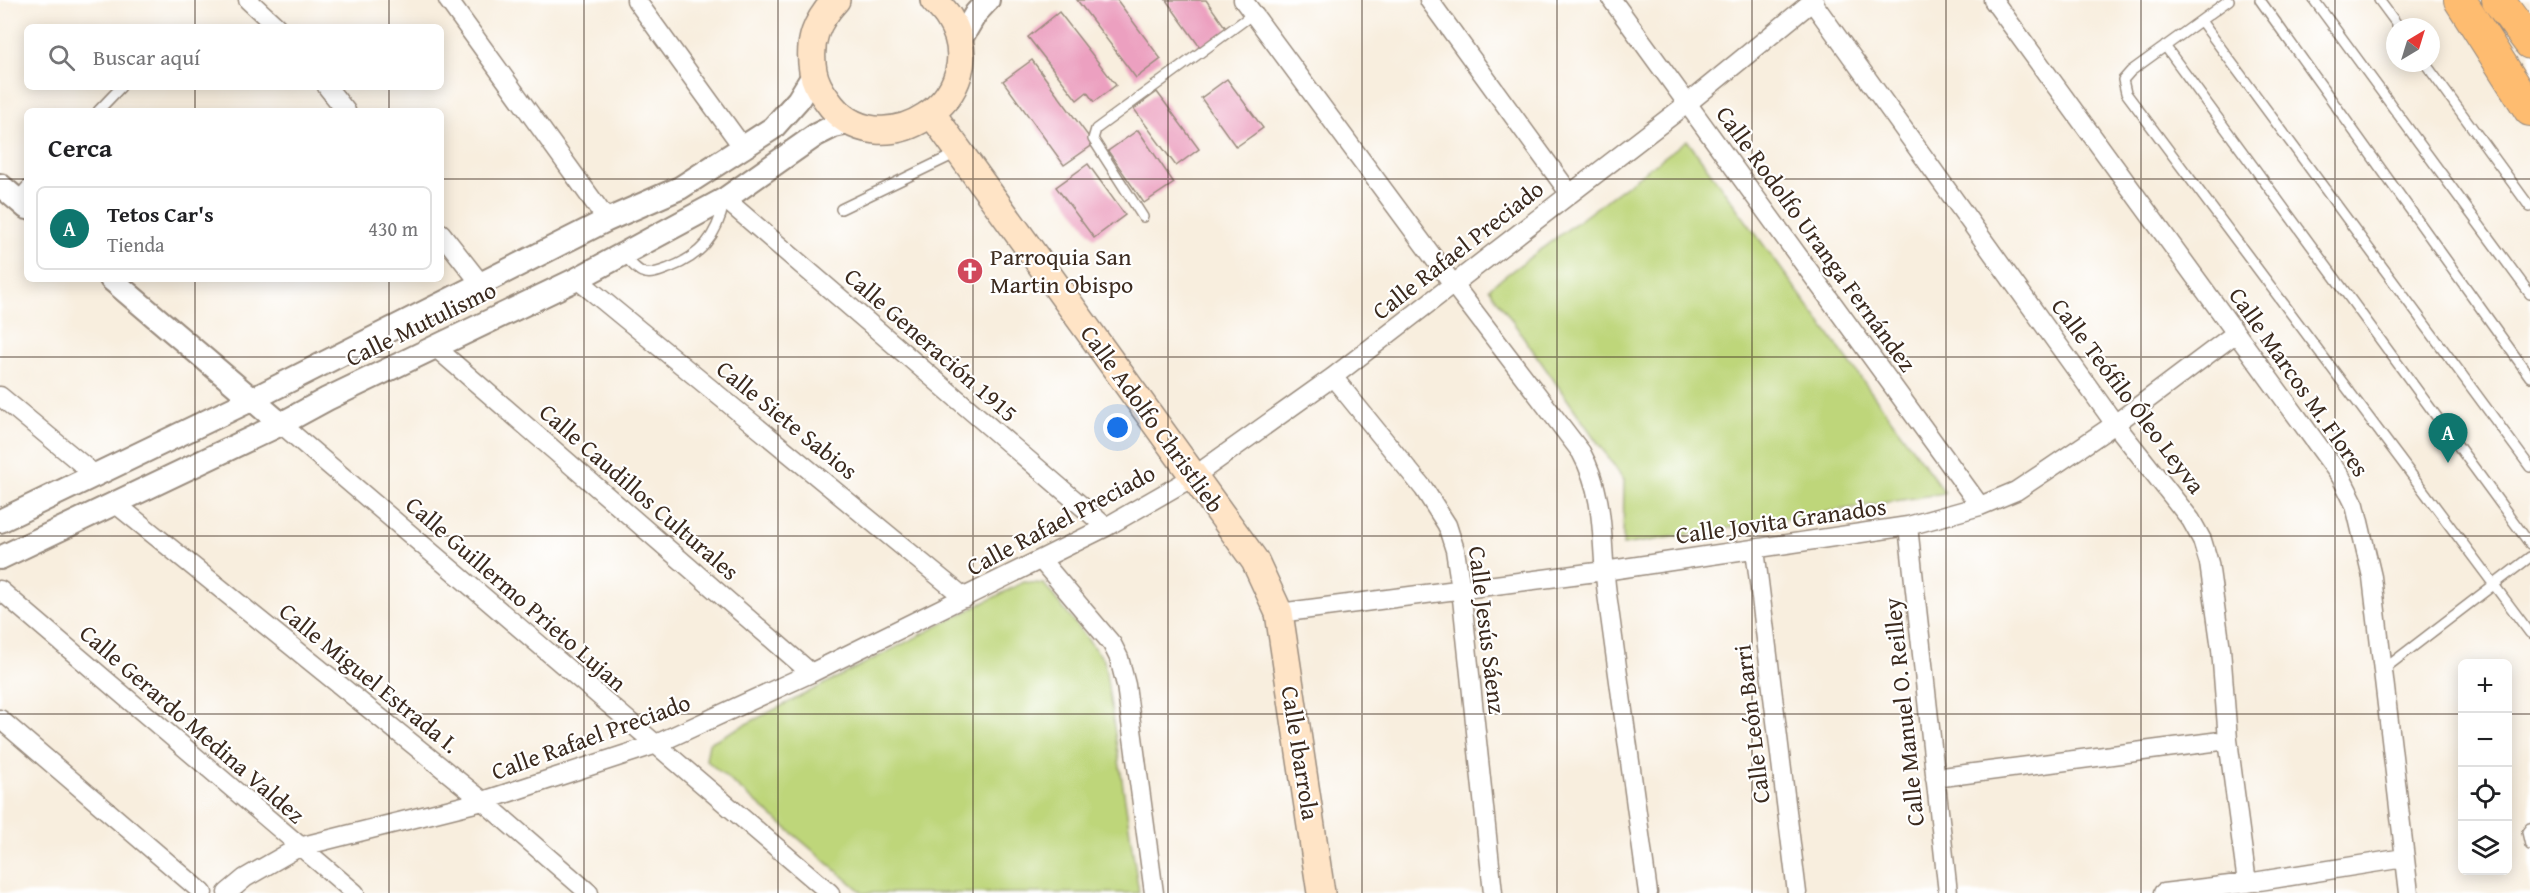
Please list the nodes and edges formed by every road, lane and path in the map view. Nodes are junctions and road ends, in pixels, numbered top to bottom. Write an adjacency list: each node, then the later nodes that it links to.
1 (248, 0): 21 (street)
2 (448, 0): 42 (street)
3 (636, 0): 35 (street)
4 (934, 0): 22 (main road)
5 (988, 0): 22 (street)
6 (1429, 0): 37 (street)
7 (1612, 0): 29 (street, Calle Rodolfo Uranga Fernández)
8 (1812, 0): 29 (street, Calle Rafael Preciado); 57 (street, Calle Teófilo Óleo Leyva)
9 (1993, 0): 50 (street, Calle Marcos M. Flores)
10 (2229, 0): 20 (lane)
11 (2260, 0): 53 (lane)
12 (2314, 0): 49 (lane)
13 (2379, 0): 19 (lane)
14 (2444, 0): 32 (main road)
15 (2460, 0): 32 (highway)
16 (2498, 0): 23 (highway)
17 (832, 2): 26 (main road)
18 (1248, 7): 41 (lane); 48 (street)
19 (2392, 18)
20 (2201, 21): 24 (lane); 58 (lane)
21 (274, 24)
22 (959, 42): 33 (main road)
23 (2530, 43)
24 (2165, 46): 66 (lane); 72 (lane)
25 (2432, 72): 39 (lane)
26 (813, 74): 34 (main road); 35 (street, Calle Mutulismo)
27 (118, 90): 30 (lane)
28 (329, 90): 31 (street)
29 (1688, 102): 37 (street, Calle Rafael Preciado); 62 (street, Calle Rodolfo Uranga Fernández)
30 (101, 108)
31 (344, 108)
32 (2530, 112)
33 (932, 114): 34 (main road); 36 (main road, Calle Adolfo Christlieb)
34 (854, 122): 38 (street, Calle Mutulismo)
35 (744, 148): 42 (street, Calle Mutulismo)
36 (959, 152): 40 (lane); 60 (main road, Calle Adolfo Christlieb)
37 (1570, 194): 48 (street, Calle Rafael Preciado)
38 (724, 199): 44 (street, Calle Mutulismo); 44 (lane); 65 (street, Calle Generación 1915)
39 (2530, 207)
40 (841, 209)
41 (1143, 217)
42 (607, 220): 47 (street, Calle Mutulismo)
43 (444, 237): 47 (street)
44 (622, 254): 45 (street, Calle Mutulismo)
45 (577, 279): 51 (street, Calle Mutulismo); 75 (street, Calle Siete Sabios)
46 (115, 282): 55 (street)
47 (481, 284): 55 (street, Calle Mutulismo)
48 (1453, 284): 52 (street, Calle Rafael Preciado); 71 (street)
49 (2530, 294)
50 (2236, 333): 57 (street, Calle Jovita Granados); 78 (street, Calle Marcos M. Flores)
51 (435, 347): 56 (street, Calle Mutulismo); 79 (street, Calle Caudillos Culturales)
52 (1333, 377): 60 (street, Calle Rafael Preciado); 73 (street, Calle Jesús Sáenz)
53 (2530, 377)
54 (0, 396): 59 (street)
55 (253, 399): 56 (street); 59 (street, Calle Mutulismo)
56 (281, 424): 61 (street, Calle Mutulismo); 82 (street, Calle Guillermo Prieto Lujan)
57 (2115, 424): 62 (street, Calle Jovita Granados); 81 (street, Calle Teófilo Óleo Leyva)
58 (2530, 467)
59 (95, 475): 63 (street, Calle Mutulismo)
60 (1193, 477): 65 (street, Calle Rafael Preciado); 76 (main road, Calle Adolfo Christlieb)
61 (116, 504): 69 (street, Calle Mutulismo); 84 (street, Calle Miguel Estrada I.)
62 (1980, 506): 64 (street, Calle Jovita Granados)
63 (0, 521)
64 (1908, 526): 67 (street, Calle Jovita Granados); 83 (street, Calle Manuel O. Reilley)
65 (1106, 527): 70 (street, Calle Rafael Preciado)
66 (2530, 544)
67 (1755, 549): 71 (street, Calle Jovita Granados); 99 (street, Calle León Barri)
68 (2530, 557): 72 (lane)
69 (0, 558)
70 (1041, 560): 75 (street, Calle Rafael Preciado); 95 (street)
71 (1604, 571): 73 (street, Calle Jovita Granados); 98 (street)
72 (2494, 584): 77 (lane); 78 (lane)
73 (1461, 589): 76 (street, Calle Jovita Granados); 97 (street, Calle Jesús Sáenz)
74 (0, 590): 87 (street, Calle Gerardo Medina Valdez)
75 (965, 598): 79 (street, Calle Rafael Preciado)
76 (1279, 613): 96 (main road, Calle Ibarrola)
77 (2530, 633)
78 (2384, 669): 88 (street, Calle Marcos M. Flores)
79 (812, 673): 82 (street, Calle Rafael Preciado)
80 (0, 719): 90 (street)
81 (2228, 740): 83 (street); 89 (street, Calle Teófilo Óleo Leyva)
82 (654, 745): 84 (street, Calle Rafael Preciado); 94 (street, Calle Guillermo Prieto Lujan)
83 (1935, 778): 100 (street, Calle Manuel O. Reilley)
84 (483, 801): 87 (street, Calle Rafael Preciado); 93 (street, Calle Miguel Estrada I.)
85 (2530, 828): 86 (lane)
86 (2530, 845)
87 (299, 847): 91 (street, Calle Rafael Preciado); 92 (street, Calle Gerardo Medina Valdez)
88 (2404, 858): 89 (street); 102 (street, Calle Marcos M. Flores)
89 (2247, 883): 101 (street)
90 (202, 893)
91 (227, 893)
92 (354, 893)
93 (589, 893)
94 (830, 893)
95 (1154, 893)
96 (1321, 893)
97 (1493, 893)
98 (1648, 893)
99 (1797, 893)
100 (1948, 893)
101 (2163, 893)
102 (2409, 893)

